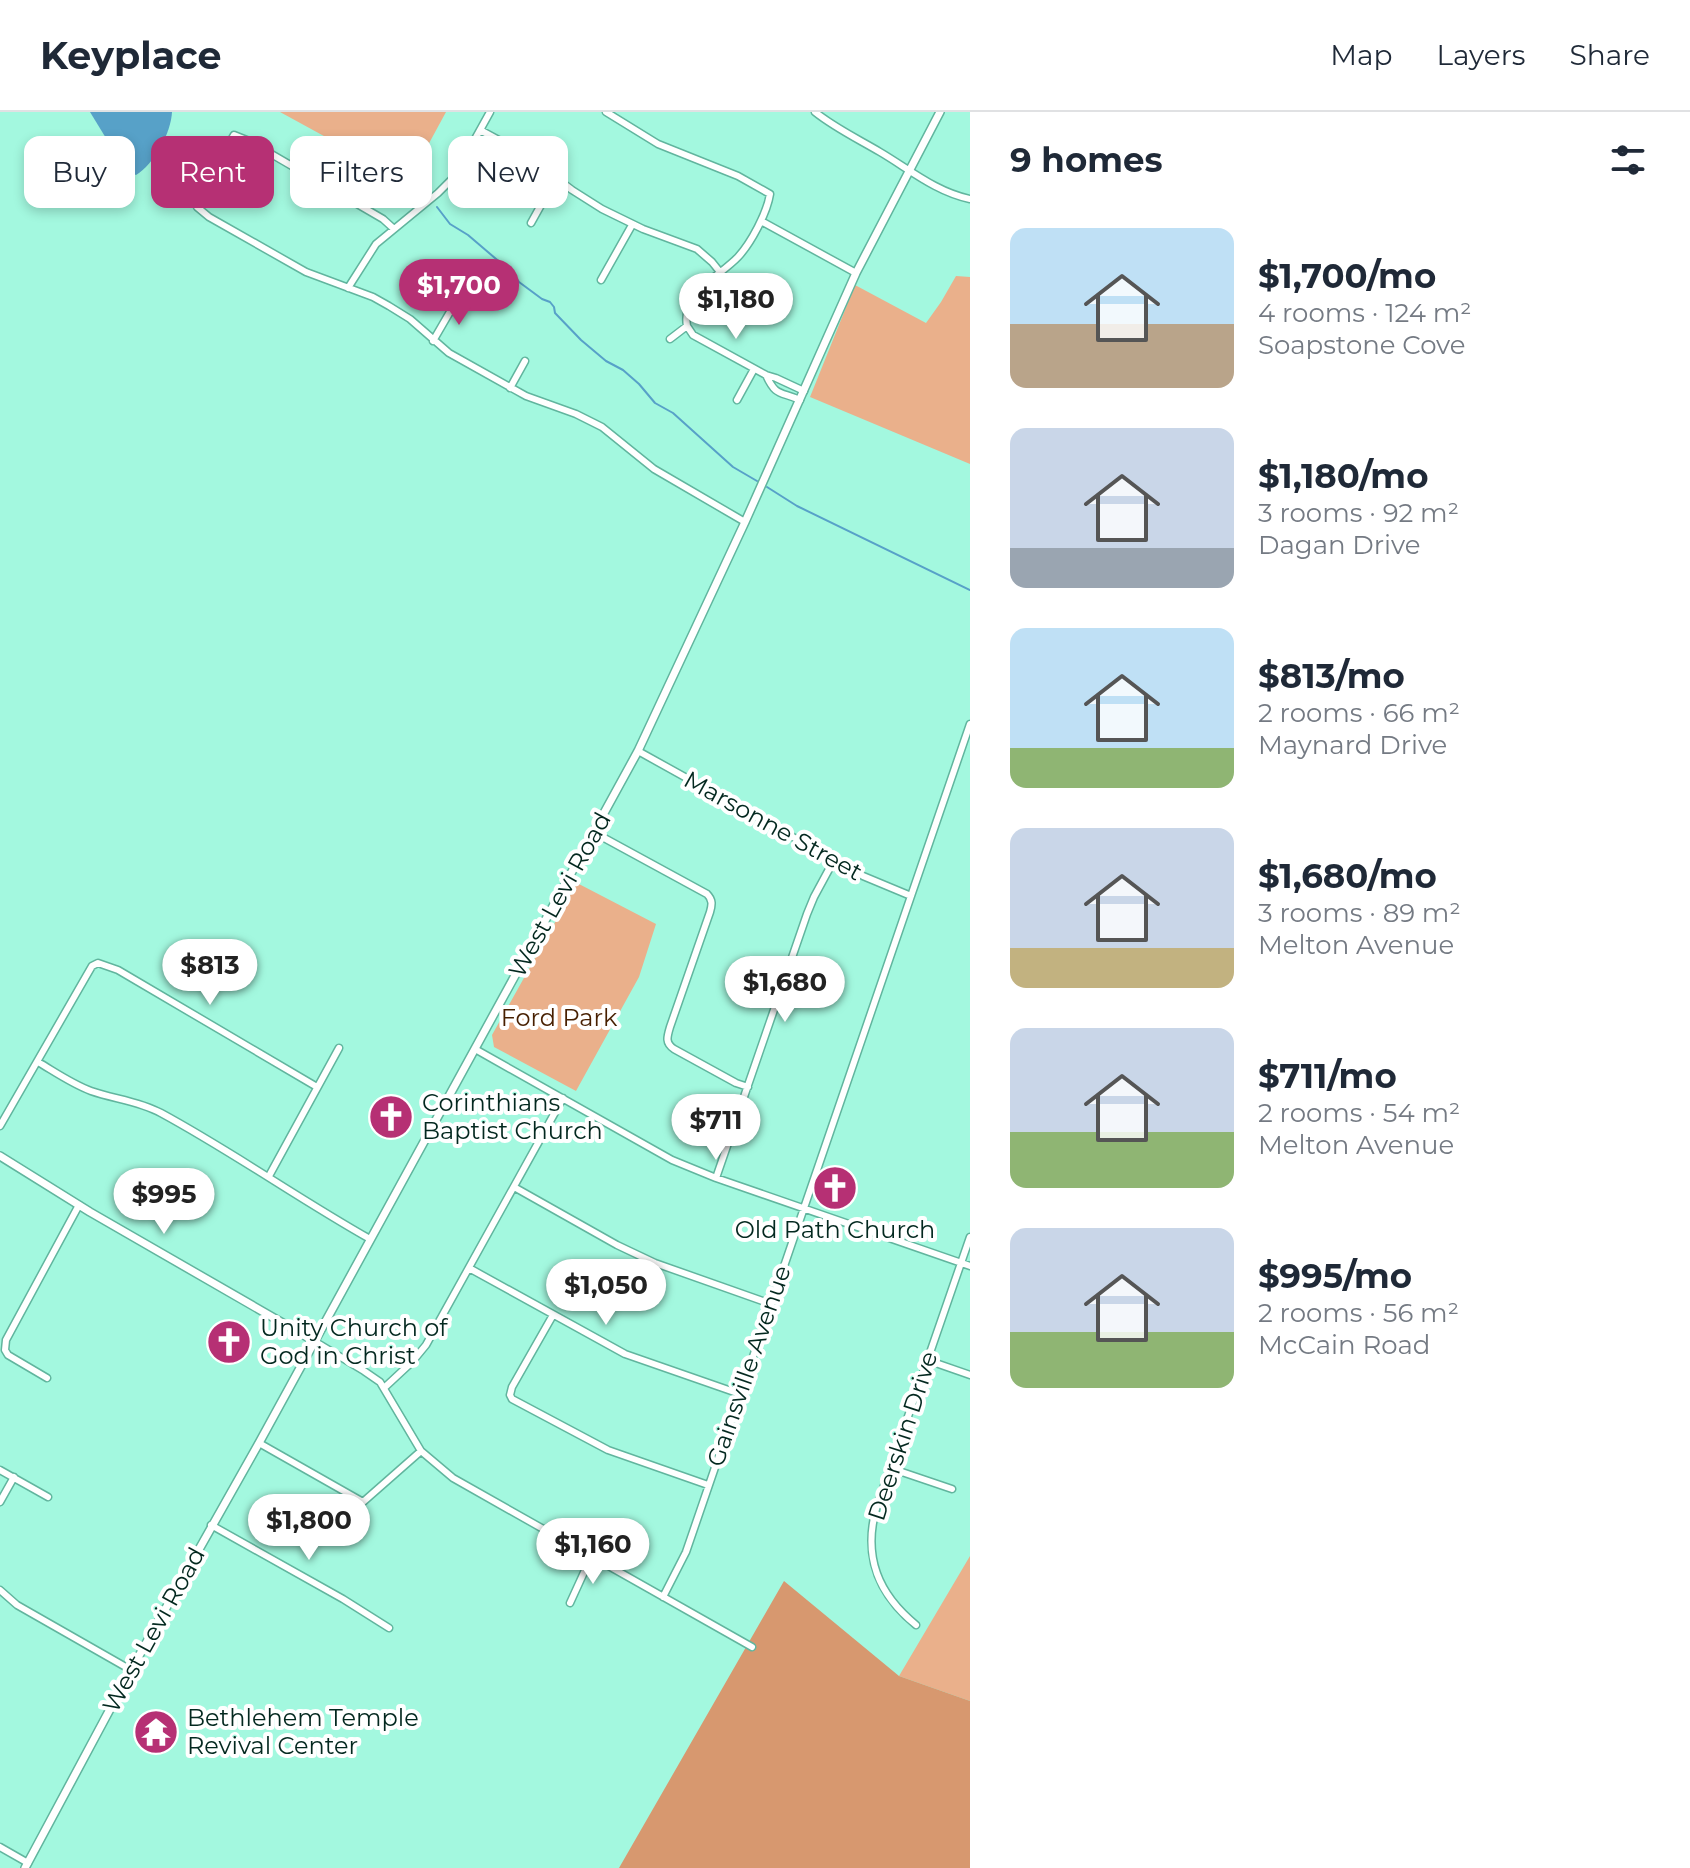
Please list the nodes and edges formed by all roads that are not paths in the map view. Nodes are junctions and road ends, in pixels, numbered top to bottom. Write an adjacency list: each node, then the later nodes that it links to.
1 (490, 112): 5 (street)
2 (606, 112): 11 (street)
3 (815, 112): 7 (street)
4 (940, 112): 7 (street, West Levi Road)
5 (480, 130): 6 (street); 14 (street)
6 (491, 136)
7 (908, 171): 9 (street); 16 (street, West Levi Road)
8 (568, 186): 13 (street)
9 (970, 199)
10 (539, 208): 12 (street)
11 (761, 221): 15 (street); 16 (street)
12 (531, 223)
13 (632, 225): 15 (street); 17 (street)
14 (394, 229): 18 (street); 18 (street)
15 (720, 272): 20 (street)
16 (856, 273): 27 (street, West Levi Road)
17 (601, 280)
18 (348, 288): 22 (street)
19 (458, 298): 22 (street)
20 (687, 326): 21 (street); 24 (street)
21 (670, 339)
22 (433, 341): 26 (street)
23 (525, 361): 26 (street)
24 (754, 369): 25 (street); 28 (street)
25 (766, 375): 27 (street); 29 (street)
26 (510, 388): 30 (street)
27 (804, 391): 29 (street, West Levi Road)
28 (737, 400)
29 (800, 400): 30 (street, West Levi Road)
30 (745, 522): 32 (street, West Levi Road)
31 (970, 724): 35 (street, Gainsville Avenue)
32 (638, 751): 33 (street, West Levi Road); 34 (street, Marsonne Street)
33 (595, 833): 37 (street, West Levi Road); 40 (street)
34 (834, 860): 35 (street, Marsonne Street); 40 (street)
35 (911, 896): 48 (street, Gainsville Avenue)
36 (339, 1048): 39 (street)
37 (475, 1049): 41 (street); 50 (street, West Levi Road)
38 (38, 1062): 39 (street); 42 (street); 44 (street)
39 (317, 1087): 44 (street)
40 (748, 1087): 45 (street)
41 (563, 1098): 45 (street); 46 (street)
42 (0, 1126)
43 (0, 1156): 47 (street)
44 (269, 1176): 50 (street)
45 (716, 1178): 48 (street)
46 (514, 1187): 53 (street); 54 (street)
47 (79, 1205): 56 (street); 59 (street)
48 (804, 1208): 51 (street); 54 (street, Gainsville Avenue)
49 (970, 1237): 51 (street, Deerskin Drive)
50 (370, 1239): 56 (street, West Levi Road)
51 (961, 1263): 52 (street); 57 (street, Deerskin Drive)
52 (970, 1266)
53 (469, 1268): 55 (street); 60 (street)
54 (771, 1304): 61 (street, Gainsville Avenue)
55 (553, 1315): 61 (street); 67 (street)
56 (314, 1341): 60 (street); 62 (street, West Levi Road)
57 (927, 1360): 58 (street); 64 (street, Deerskin Drive)
58 (970, 1375)
59 (47, 1378)
60 (384, 1388): 63 (street)
61 (740, 1394): 67 (street, Gainsville Avenue)
62 (259, 1443): 63 (street); 71 (street, West Levi Road)
63 (421, 1451): 72 (street)
64 (890, 1468): 68 (street); 76 (street, Deerskin Drive)
65 (0, 1470): 66 (street)
66 (14, 1477): 69 (street); 70 (street)
67 (708, 1485): 74 (street, Gainsville Avenue)
68 (952, 1489)
69 (48, 1497)
70 (0, 1502)
71 (211, 1525): 77 (street); 79 (street, West Levi Road)
72 (591, 1557): 74 (street); 75 (street)
73 (0, 1590): 79 (street)
74 (663, 1597): 78 (street)
75 (570, 1603)
76 (916, 1625)
77 (389, 1628)
78 (752, 1647)
79 (131, 1670): 81 (street, West Levi Road)
80 (0, 1847): 81 (street)
81 (26, 1865)

